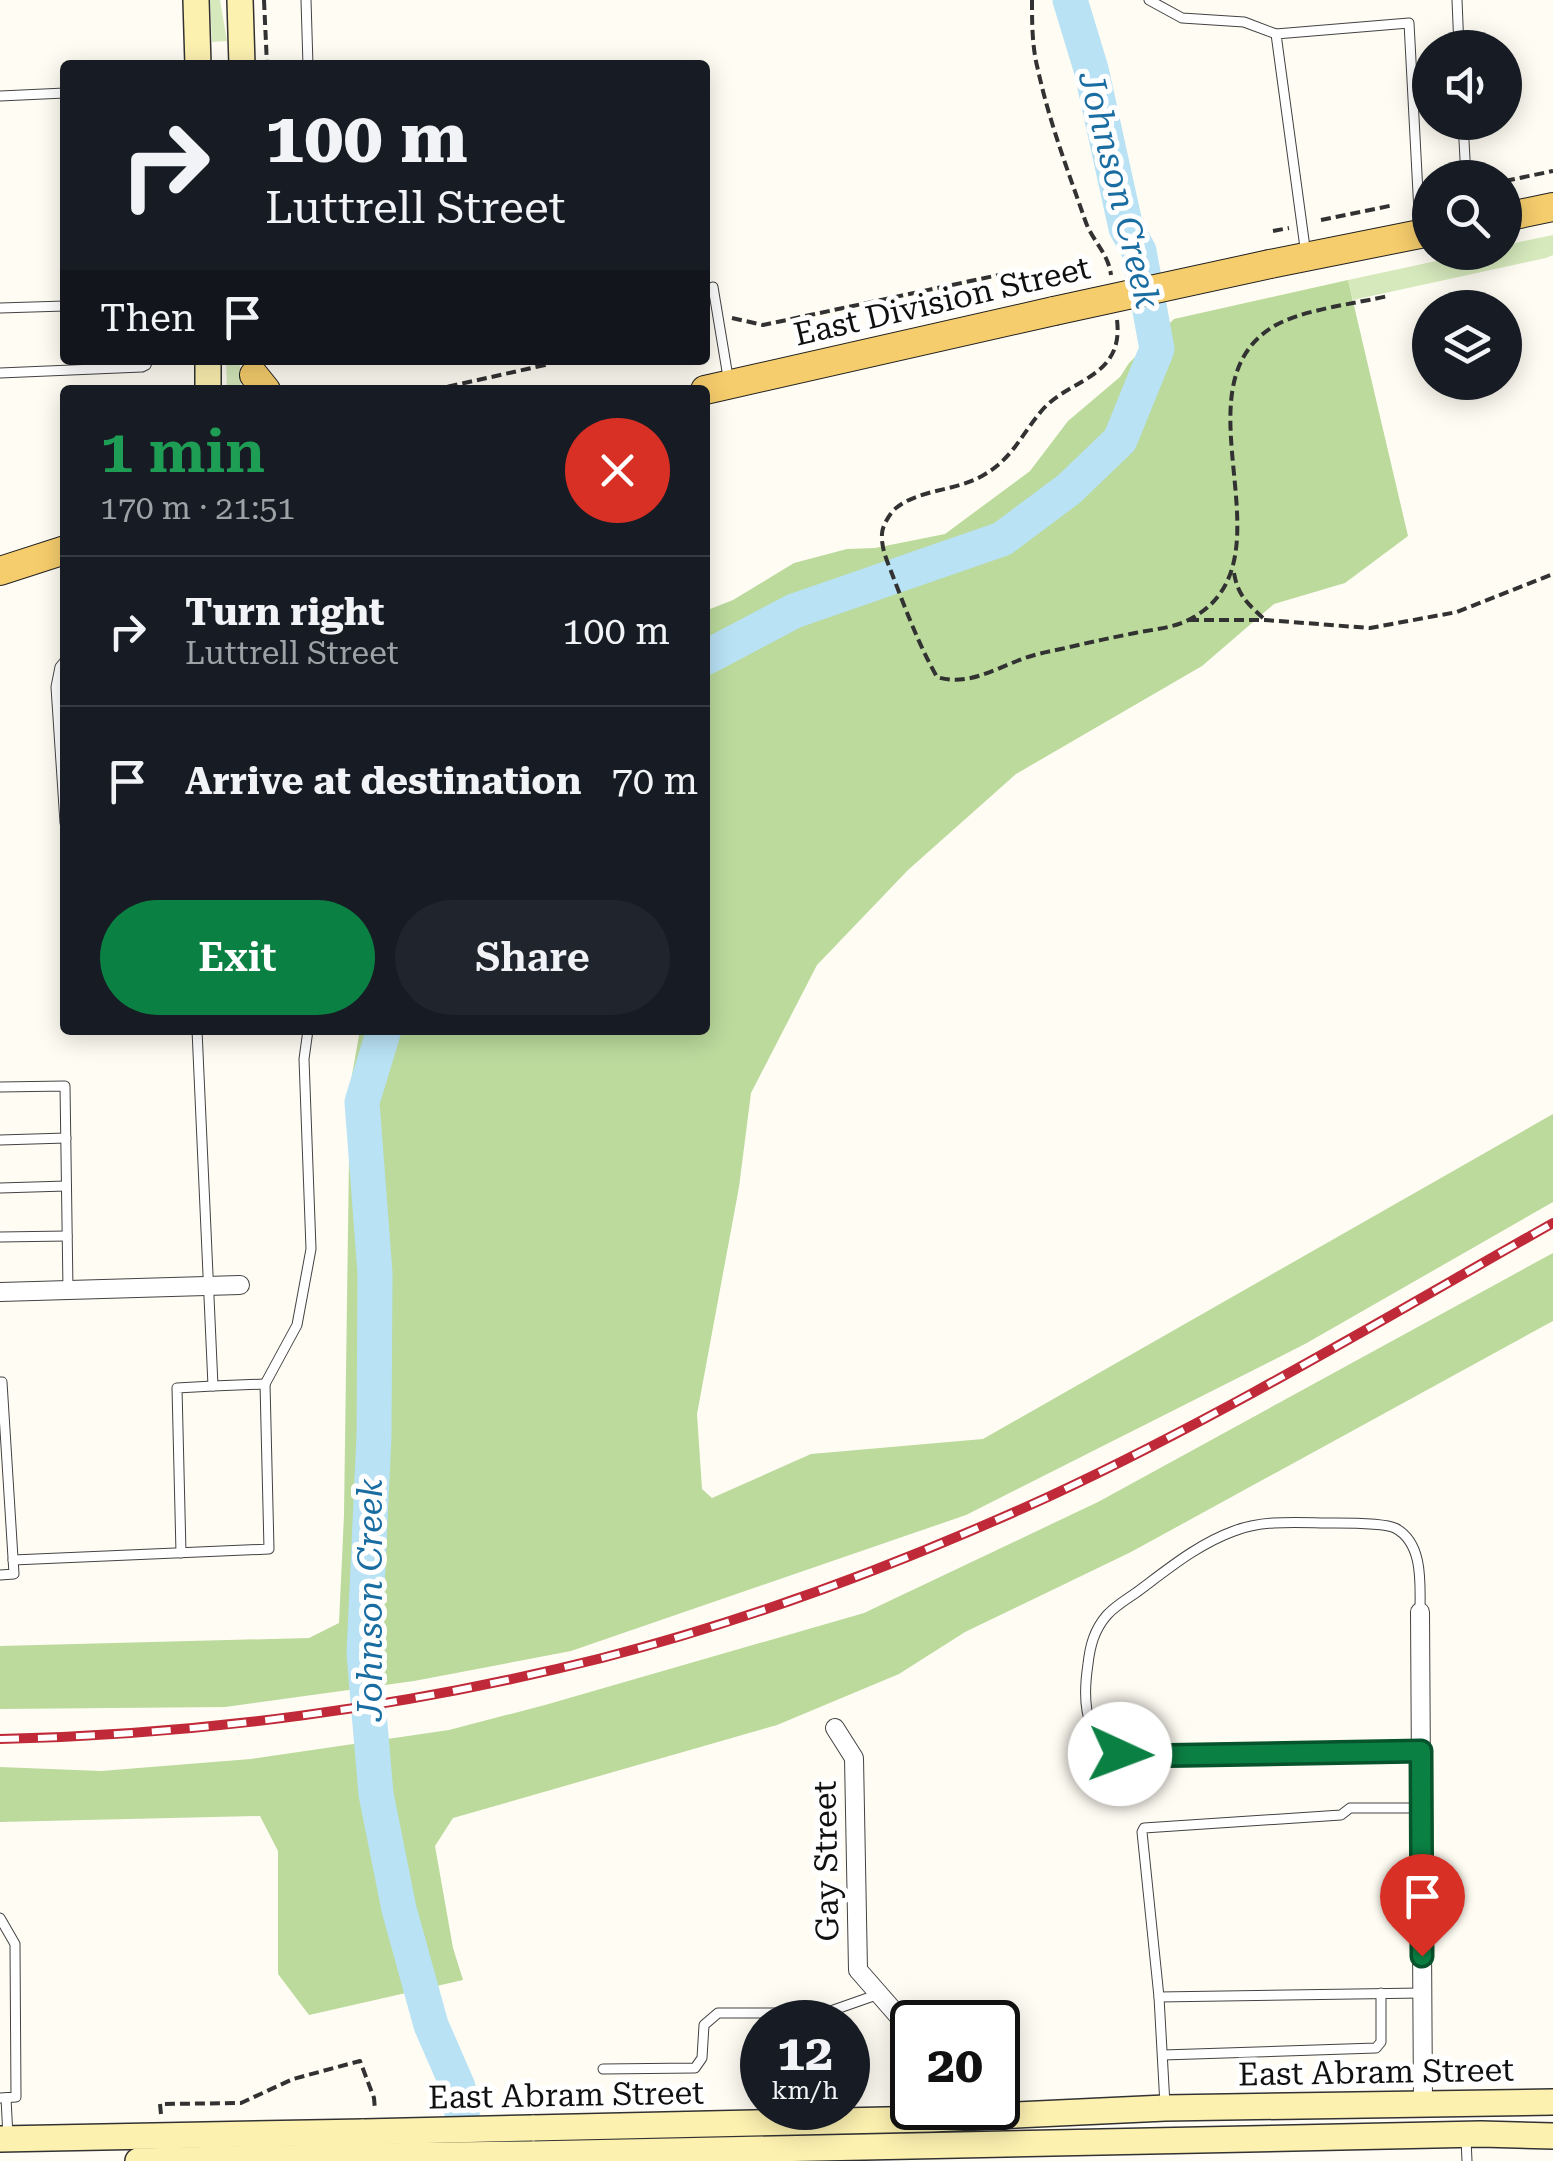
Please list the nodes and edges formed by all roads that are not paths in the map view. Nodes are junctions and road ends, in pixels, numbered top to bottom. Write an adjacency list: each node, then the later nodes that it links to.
1 (196, 0): 8 (main road)
2 (240, 0): 9 (main road)
3 (306, 0): 10 (lane)
4 (1149, 0): 7 (lane)
5 (1457, 0): 6 (lane)
6 (1459, 30)
7 (1276, 34): 13 (lane); 17 (lane)
8 (198, 60)
9 (242, 60)
10 (308, 60)
11 (60, 93): 12 (lane)
12 (0, 96)
13 (1419, 160)
14 (1553, 207): 15 (main road)
15 (1522, 213)
16 (1412, 236): 17 (main road, East Division Street)
17 (1307, 256): 23 (main road, East Division Street, bridge)
18 (713, 287): 23 (lane)
19 (60, 306): 20 (lane)
20 (0, 308)
21 (146, 365): 22 (lane)
22 (0, 372)
23 (717, 388)
24 (60, 552): 25 (main road)
25 (0, 571)
26 (60, 667): 27 (lane)
27 (60, 747)
28 (196, 1035): 38 (lane)
29 (307, 1035): 42 (lane)
30 (0, 1087): 31 (lane)
31 (66, 1138): 32 (lane); 33 (lane)
32 (0, 1140)
33 (66, 1186): 34 (lane); 35 (lane)
34 (0, 1188)
35 (67, 1236): 36 (lane); 39 (lane)
36 (0, 1238)
37 (240, 1285): 38 (street)
38 (208, 1286): 39 (street); 43 (lane)
39 (68, 1290): 40 (street)
40 (0, 1292)
41 (0, 1382): 45 (lane)
42 (264, 1384): 43 (lane); 44 (lane)
43 (213, 1386): 44 (lane)
44 (181, 1553): 45 (lane)
45 (13, 1560): 46 (lane)
46 (0, 1575)
47 (1420, 1612): 49 (street); 49 (lane)
48 (834, 1728): 53 (street, Gay Street)
49 (1421, 1751): 50 (street)
50 (1421, 1808): 52 (street); 55 (lane)
51 (0, 1918): 59 (lane)
52 (1422, 1993): 54 (lane); 61 (street)
53 (880, 1994): 56 (street, Gay Street); 58 (lane)
54 (1380, 1994): 55 (lane); 57 (lane)
55 (1160, 1997): 57 (lane)
56 (890, 2006)
57 (1162, 2054): 62 (lane)
58 (604, 2069)
59 (3, 2098): 66 (lane)
60 (1553, 2102): 61 (main road, East Abram Street)
61 (1423, 2105): 62 (main road, East Abram Street); 68 (main road)
62 (1165, 2108): 63 (main road, East Abram Street); 69 (main road)
63 (932, 2133): 67 (main road, East Abram Street); 70 (main road, East Abram Street)
64 (367, 2134): 66 (main road, East Abram Street); 67 (main road, East Abram Street, bridge); 71 (main road, East Abram Street)
65 (1553, 2136): 68 (main road, East Abram Street)
66 (4, 2139)
67 (653, 2146)
68 (1466, 2148): 69 (main road, East Abram Street)
69 (1166, 2151): 70 (main road, East Abram Street)
70 (1038, 2152)
71 (138, 2161)

